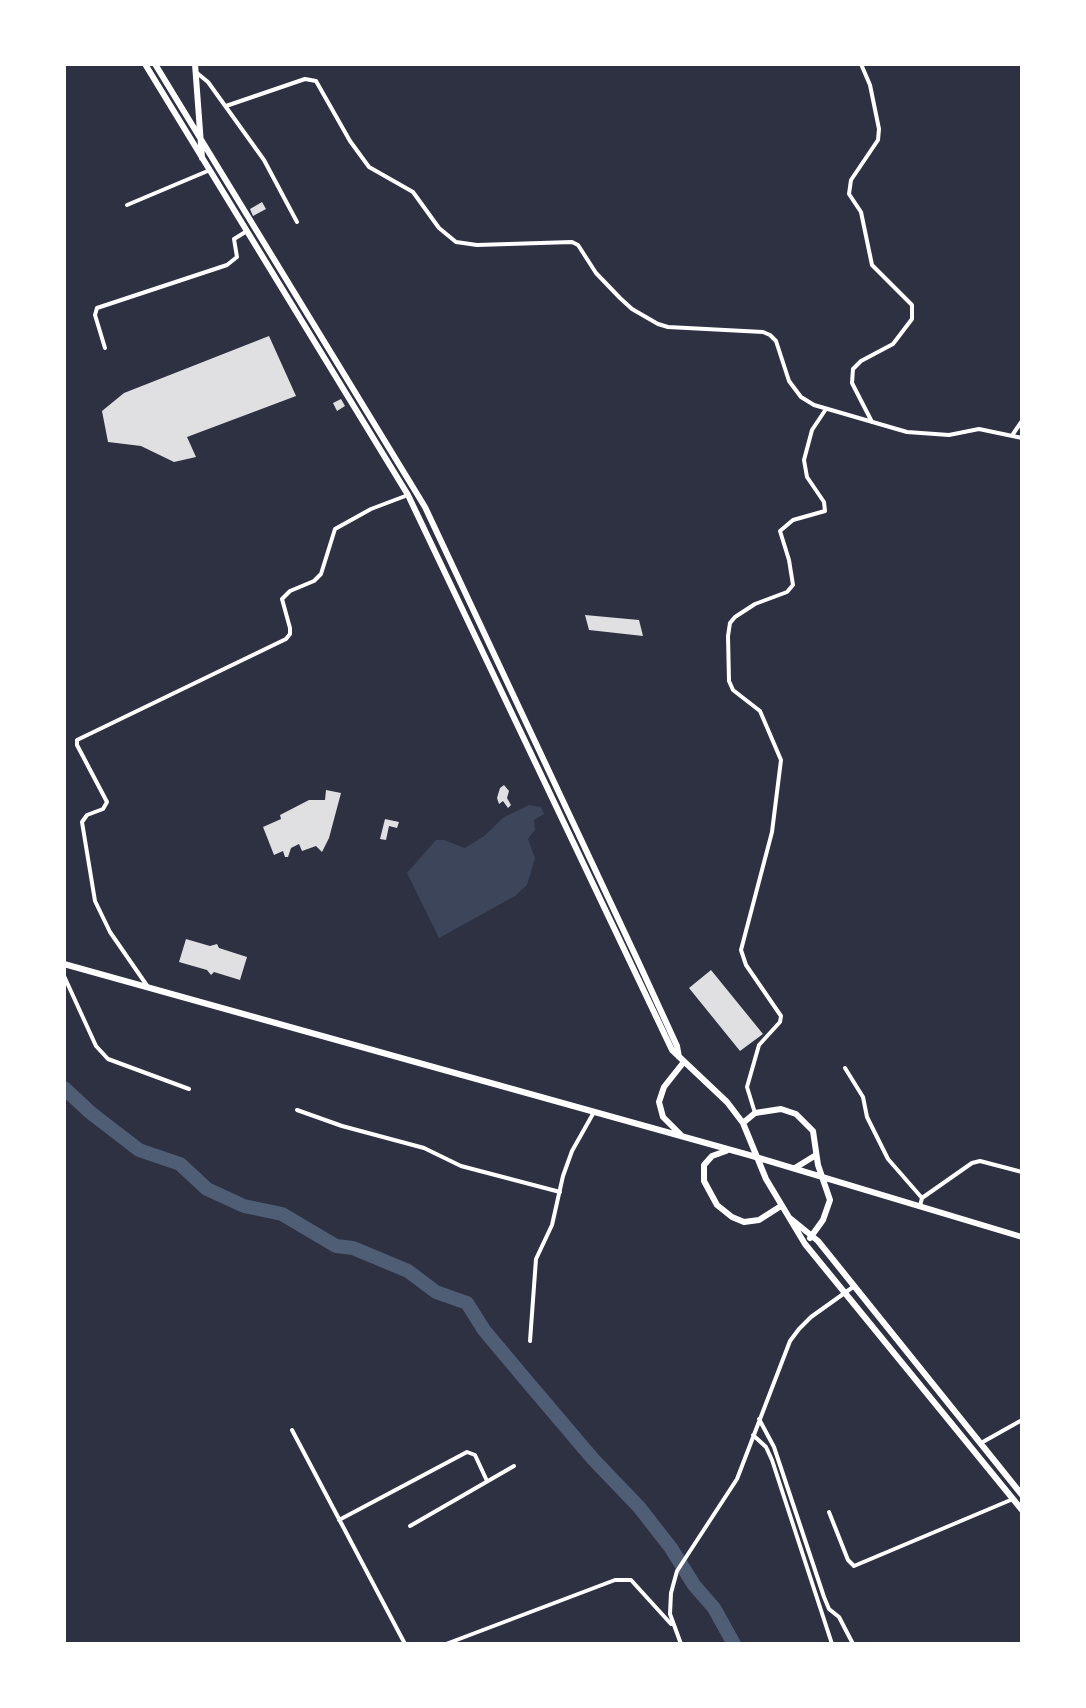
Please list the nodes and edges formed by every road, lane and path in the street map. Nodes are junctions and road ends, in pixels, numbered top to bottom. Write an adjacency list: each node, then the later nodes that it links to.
1 (145, 64): 5 (main road)
2 (155, 64): 5 (main road); 7 (main road)
3 (861, 64): 16 (street)
4 (195, 68): 6 (street); 7 (main road)
5 (153, 77): 8 (main road)
6 (226, 106): 11 (street); 14 (street)
7 (203, 141): 8 (main road); 23 (main road)
8 (202, 158): 9 (main road)
9 (210, 170): 10 (street); 12 (main road)
10 (127, 205)
11 (297, 222)
12 (247, 231): 13 (street); 19 (main road)
13 (105, 348)
14 (826, 409): 16 (street); 28 (street)
15 (1022, 421): 17 (street)
16 (873, 423): 17 (street)
17 (1013, 434): 18 (street)
18 (1022, 438)
19 (408, 495): 22 (street); 23 (main road)
20 (64, 964): 22 (main road)
21 (64, 976): 25 (street)
22 (149, 989): 27 (main road)
23 (681, 1060): 29 (main road); 30 (main road)
24 (845, 1068): 37 (street)
25 (189, 1089)
26 (297, 1110): 36 (street)
27 (594, 1112): 30 (main road); 36 (street)
28 (755, 1113): 29 (main road); 32 (main road)
29 (743, 1123): 38 (main road)
30 (685, 1138): 31 (main road)
31 (728, 1150): 33 (main road); 38 (main road)
32 (816, 1155): 33 (main road); 35 (main road)
33 (794, 1168): 35 (main road)
34 (1022, 1172): 37 (street)
35 (825, 1179): 39 (main road); 41 (main road)
36 (560, 1192): 46 (street)
37 (922, 1198): 39 (street)
38 (781, 1206): 40 (main road)
39 (920, 1208): 42 (main road)
40 (789, 1218): 41 (main road); 43 (main road)
41 (812, 1235): 43 (main road); 44 (main road)
42 (1022, 1237)
43 (805, 1244): 45 (main road)
44 (854, 1286): 45 (street); 51 (main road)
45 (846, 1292): 47 (street); 55 (main road)
46 (530, 1341)
47 (759, 1419): 50 (street); 65 (street)
48 (1022, 1420): 51 (street)
49 (292, 1430): 58 (street)
50 (753, 1435): 60 (street); 64 (street)
51 (981, 1443): 54 (main road)
52 (514, 1466): 53 (street)
53 (487, 1481): 58 (street); 59 (street)
54 (1022, 1495)
55 (1013, 1499): 56 (main road); 57 (street)
56 (1022, 1510)
57 (829, 1512)
58 (339, 1520): 61 (street)
59 (410, 1526)
60 (673, 1625): 62 (street); 63 (street)
61 (405, 1644)
62 (446, 1644)
63 (681, 1644)
64 (832, 1644)
65 (853, 1644)

